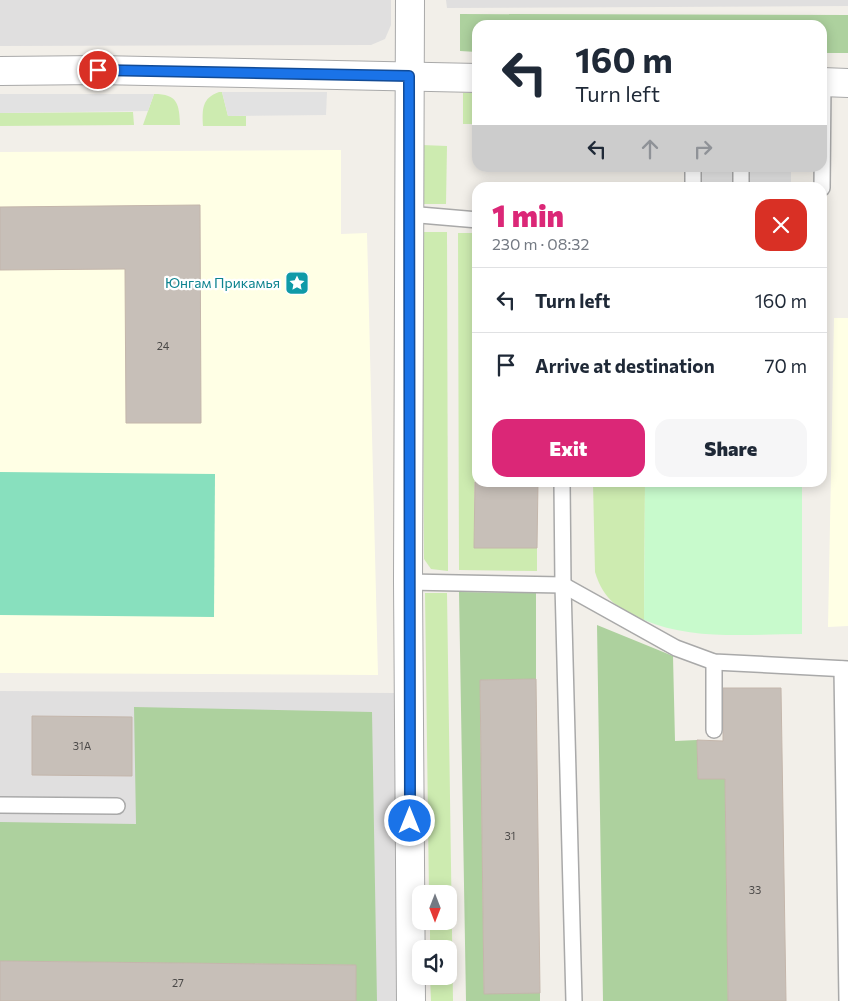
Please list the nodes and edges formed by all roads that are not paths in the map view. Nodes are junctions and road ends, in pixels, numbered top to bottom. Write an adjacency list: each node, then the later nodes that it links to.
1 (410, 0): 3 (street)
2 (0, 71): 3 (street)
3 (409, 76): 4 (street); 7 (street)
4 (472, 78)
5 (827, 82): 6 (street)
6 (848, 83)
7 (408, 214): 8 (lane); 10 (street)
8 (472, 219)
9 (562, 487): 11 (lane)
10 (408, 582): 11 (lane); 17 (street)
11 (562, 585): 12 (lane); 18 (lane)
12 (714, 662): 13 (lane); 14 (lane)
13 (845, 669): 19 (lane)
14 (714, 730)
15 (0, 805): 16 (lane)
16 (117, 806)
17 (410, 1001)
18 (574, 1001)
19 (847, 1001)

